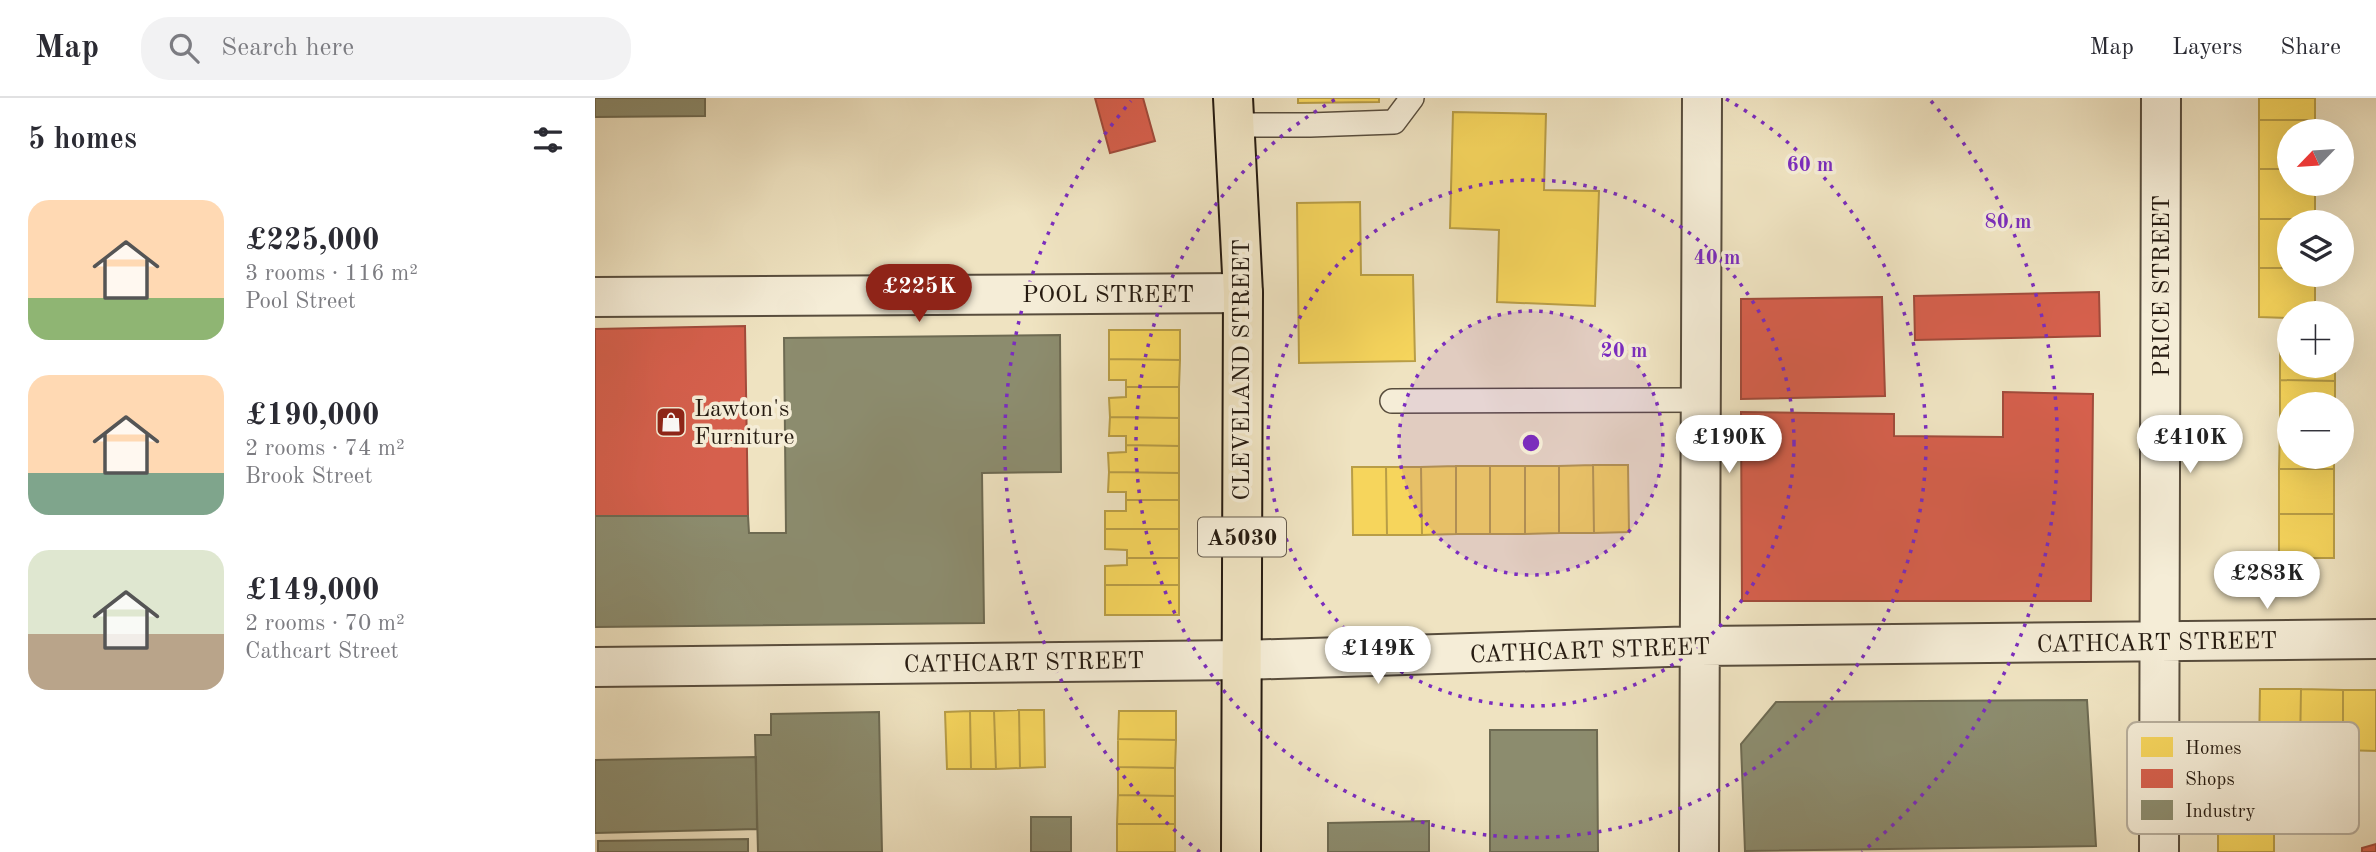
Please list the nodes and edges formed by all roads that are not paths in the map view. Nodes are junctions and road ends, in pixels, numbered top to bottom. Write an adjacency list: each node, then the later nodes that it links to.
1 (1412, 98): 4 (lane)
2 (1702, 98): 7 (street)
3 (2161, 98): 10 (street, PRICE STREET)
4 (1234, 111): 5 (main road, CLEVELAND STREET / A5030)
5 (1243, 293): 6 (street, POOL STREET); 12 (main road, CLEVELAND STREET / A5030)
6 (595, 297)
7 (1699, 400): 8 (lane); 11 (street)
8 (1392, 401)
9 (2376, 639): 10 (street, CATHCART STREET)
10 (2159, 642): 11 (street, CATHCART STREET); 14 (street, PRICE STREET)
11 (1700, 646): 12 (street, CATHCART STREET); 17 (street)
12 (1242, 660): 13 (street, CATHCART STREET); 16 (main road, CLEVELAND STREET / A5030)
13 (595, 667)
14 (2159, 722)
15 (2159, 834): 18 (street, PRICE STREET)
16 (1241, 852)
17 (1699, 852)
18 (2159, 852)

